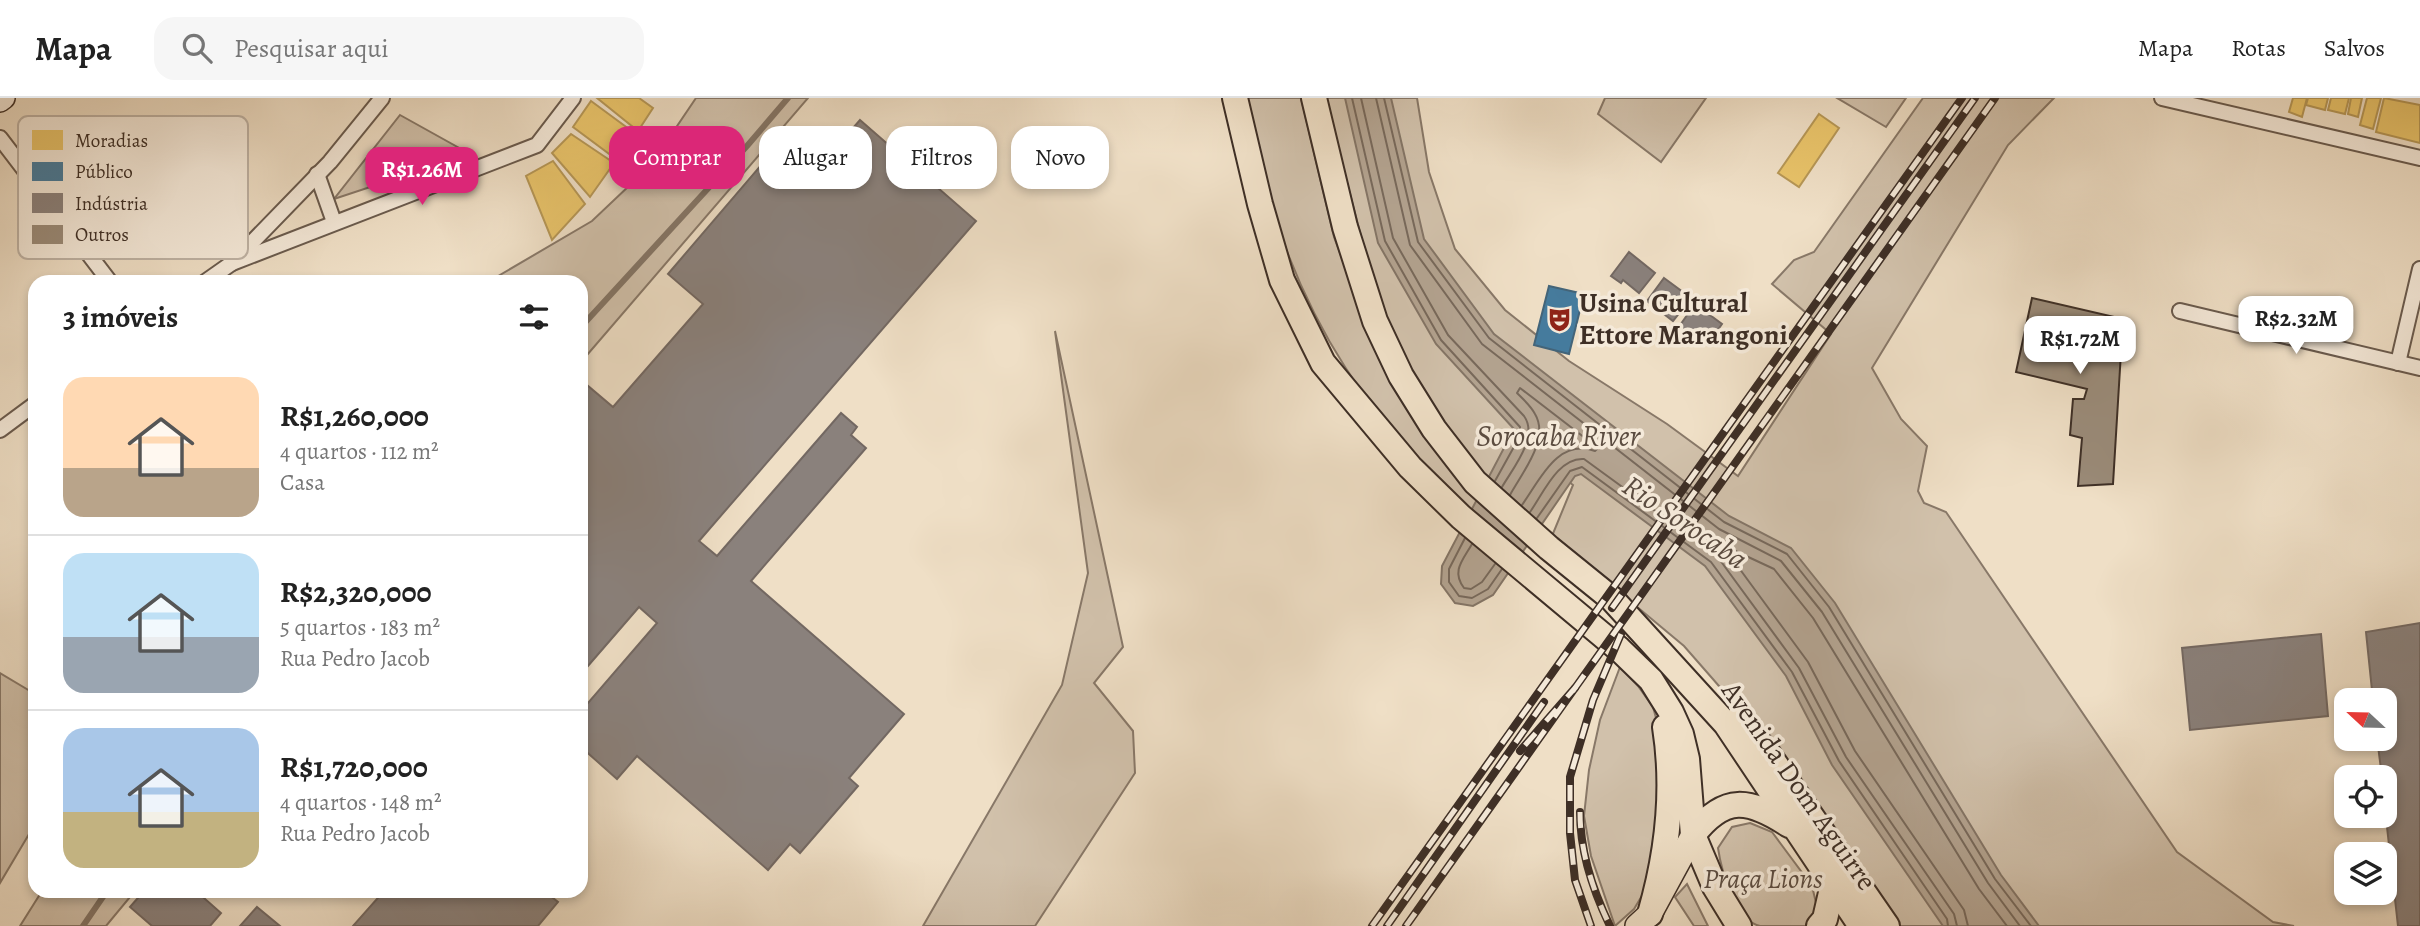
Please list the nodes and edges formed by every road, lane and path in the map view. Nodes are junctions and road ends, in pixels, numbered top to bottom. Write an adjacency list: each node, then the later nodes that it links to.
1 (382, 98): 9 (street)
2 (573, 98): 10 (street)
3 (1235, 98): 26 (highway)
4 (1314, 98): 25 (highway, Avenida Dom Aguirre)
5 (2162, 98): 7 (street)
6 (0, 138): 8 (street)
7 (2420, 158)
8 (18, 162)
9 (317, 174): 10 (street); 11 (street)
10 (334, 222): 12 (street)
11 (248, 246)
12 (248, 257)
13 (92, 259): 18 (street)
14 (236, 259): 16 (street)
15 (242, 259): 16 (street)
16 (232, 263): 19 (street)
17 (2420, 269): 21 (street)
18 (105, 275)
19 (215, 275)
20 (2180, 311): 21 (street)
21 (2398, 363): 22 (street)
22 (2420, 368)
23 (28, 409): 24 (street)
24 (0, 430)
25 (1612, 599): 27 (highway, Avenida Dom Aguirre); 34 (highway)
26 (1651, 680): 28 (highway); 30 (highway)
27 (1796, 830): 28 (highway); 29 (highway, Avenida Dom Aguirre)
28 (1693, 835): 30 (main road); 31 (highway)
29 (1833, 884): 32 (highway); 33 (highway, Avenida Dom Aguirre)
30 (1643, 920)
31 (1739, 926)
32 (1819, 926)
33 (1861, 926)
34 (1887, 926)

